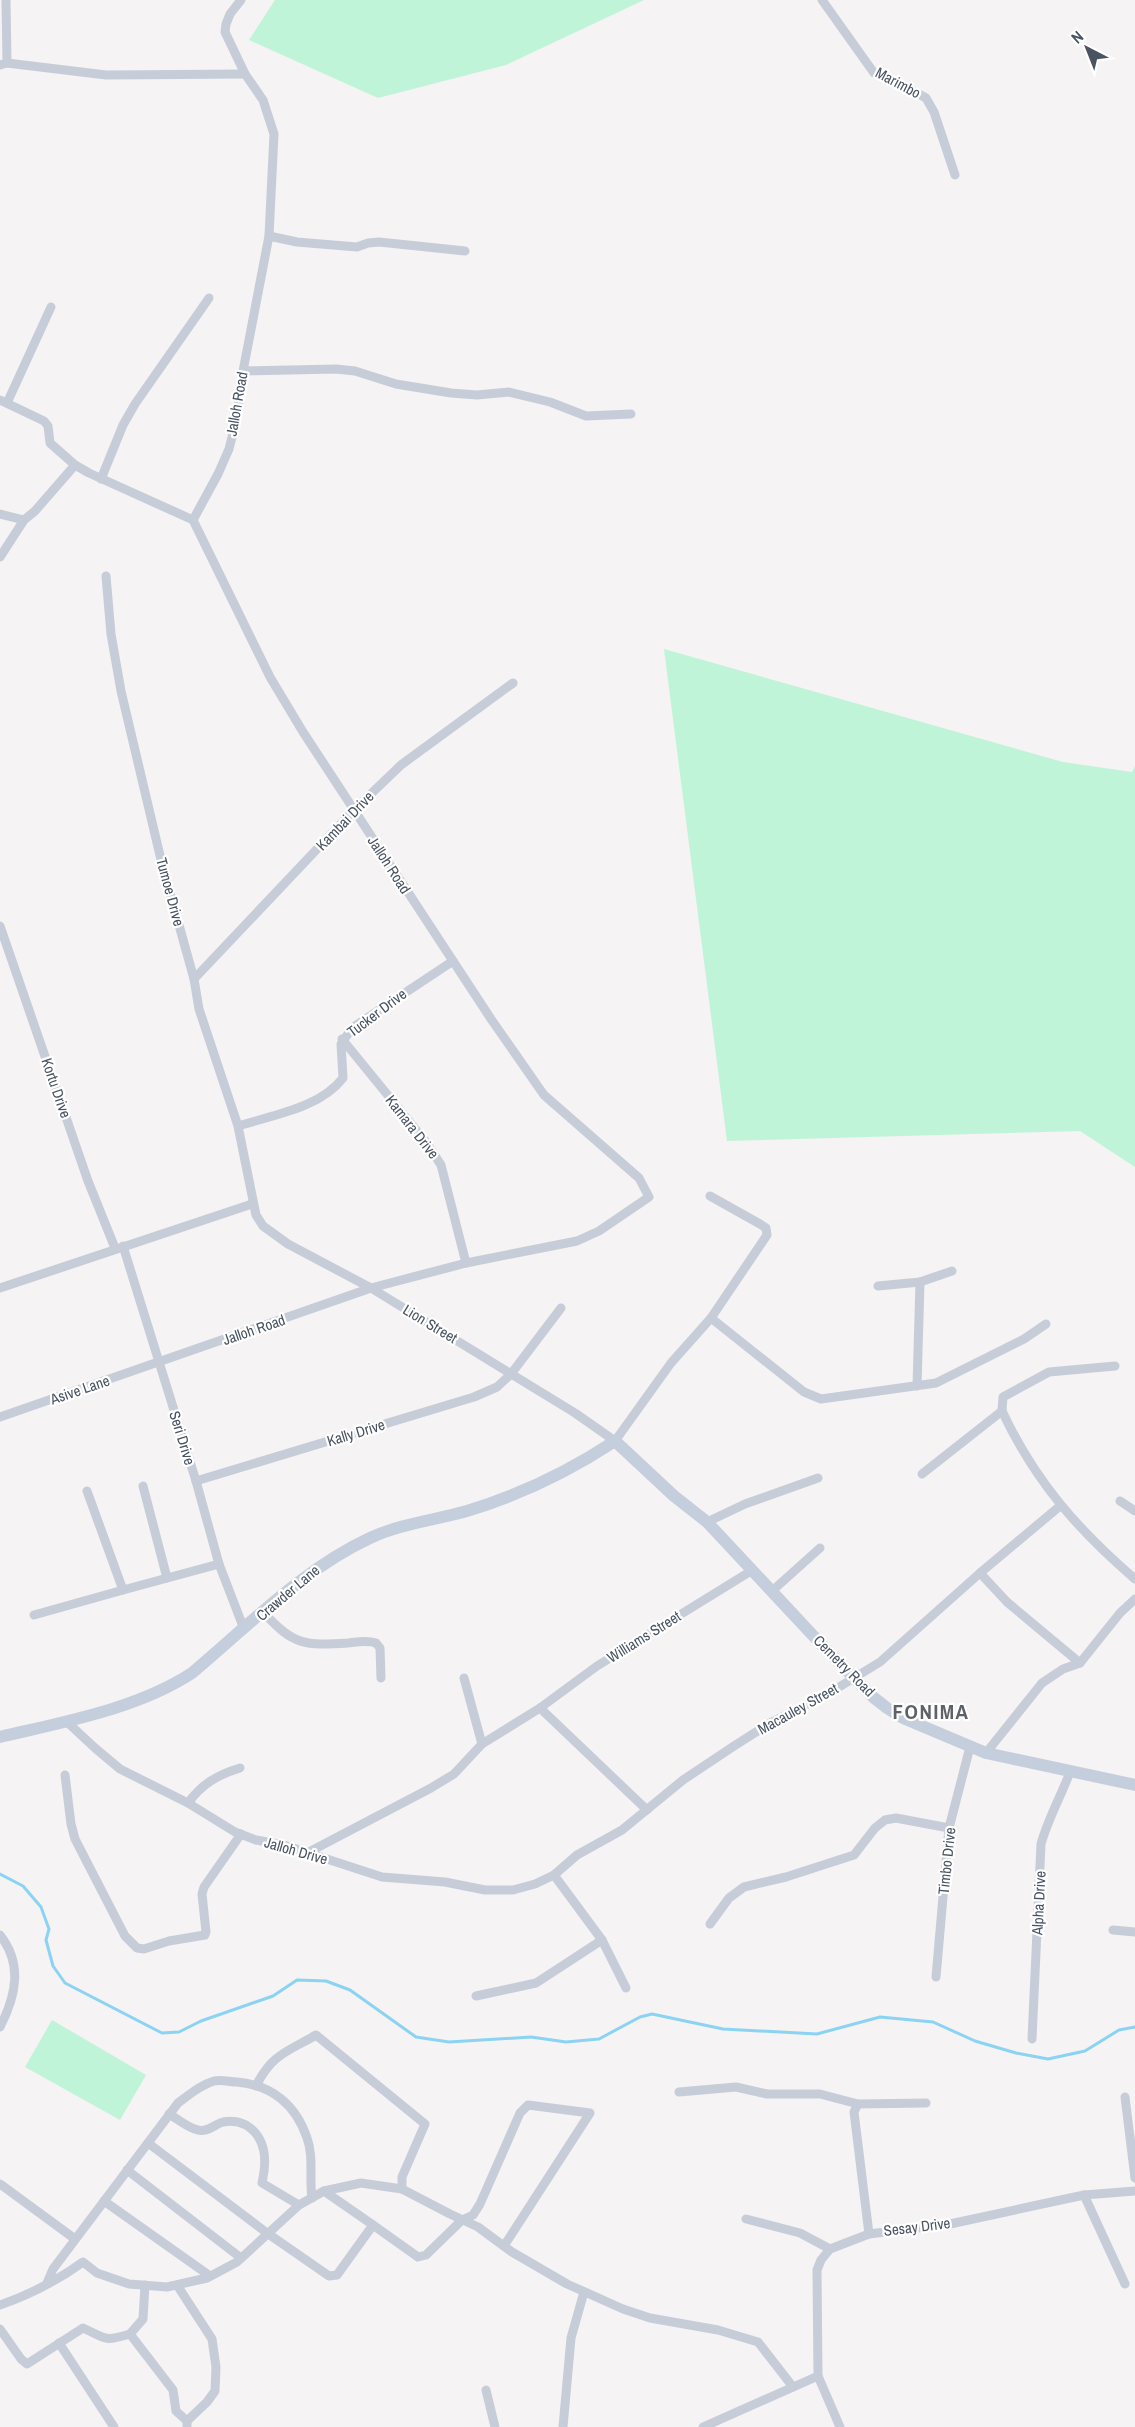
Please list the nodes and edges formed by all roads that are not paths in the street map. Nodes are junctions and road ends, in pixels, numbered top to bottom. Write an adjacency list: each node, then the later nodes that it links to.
1 (6, 0): 4 (street)
2 (241, 0): 5 (street, Jalloh Road)
3 (822, 0): 6 (street, Marimbo)
4 (4, 64): 5 (street)
5 (245, 74): 7 (street, Jalloh Road)
6 (955, 175)
7 (269, 237): 8 (street); 11 (street, Jalloh Road)
8 (465, 251)
9 (209, 298): 15 (street)
10 (51, 307): 12 (street)
11 (243, 371): 13 (street); 18 (street, Jalloh Road)
12 (4, 402): 14 (street)
13 (631, 414)
14 (75, 465): 15 (street); 17 (street)
15 (101, 479): 18 (street)
16 (0, 514): 17 (street)
17 (24, 520): 19 (street)
18 (193, 520): 22 (street, Jalloh Road)
19 (0, 557)
20 (106, 576): 25 (street, Tumoe Drive)
21 (513, 683): 22 (street, Kambai Drive)
22 (353, 811): 24 (street, Jalloh Road); 25 (street, Kambai Drive)
23 (1, 931): 30 (street, Kortu Drive)
24 (453, 961): 26 (street, Tucker Drive); 31 (street, Jalloh Road)
25 (194, 979): 27 (street, Tumoe Drive)
26 (342, 1039): 27 (street, Tucker Drive); 31 (street, Kamara Drive)
27 (238, 1126): 29 (street, Tumoe Drive)
28 (710, 1196): 38 (street)
29 (252, 1204): 30 (street); 36 (street, Lion Street)
30 (119, 1247): 35 (street); 40 (street, Seri Drive)
31 (466, 1263): 36 (street, Jalloh Road)
32 (952, 1271): 33 (street)
33 (920, 1282): 34 (street); 43 (street)
34 (878, 1286)
35 (0, 1288)
36 (371, 1288): 40 (street, Jalloh Road); 42 (street, Lion Street)
37 (561, 1308): 42 (street, Kally Drive)
38 (711, 1318): 43 (street); 46 (street)
39 (1046, 1324): 43 (street)
40 (159, 1363): 45 (street, Asive Lane); 49 (street, Seri Drive)
41 (1115, 1366): 44 (street)
42 (511, 1374): 46 (street, Lion Street); 49 (street, Kally Drive)
43 (917, 1386)
44 (1002, 1411): 47 (street); 53 (street)
45 (0, 1417)
46 (615, 1441): 55 (street, Cemetry Road); 65 (street, Crawder Lane)
47 (922, 1474)
48 (818, 1478): 55 (street)
49 (196, 1481): 57 (street, Seri Drive)
50 (143, 1486): 60 (street)
51 (87, 1491): 62 (street)
52 (1120, 1501): 54 (street)
53 (1060, 1506): 59 (street, Macauley Street); 61 (street)
54 (1135, 1511)
55 (707, 1522): 58 (street, Cemetry Road)
56 (820, 1548): 63 (street)
57 (219, 1564): 60 (street); 67 (street, Seri Drive)
58 (751, 1571): 63 (street, Cemetry Road); 72 (street, Williams Street)
59 (980, 1573): 68 (street); 71 (street, Macauley Street)
60 (167, 1578): 62 (street)
61 (1135, 1579)
62 (123, 1590): 66 (street)
63 (772, 1591): 71 (street, Cemetry Road)
64 (1135, 1599): 68 (street)
65 (264, 1613): 67 (street, Crawder Lane); 69 (street)
66 (34, 1615)
67 (244, 1629): 73 (street, Crawder Lane)
68 (1080, 1663): 77 (street)
69 (381, 1678)
70 (464, 1678): 75 (street)
71 (854, 1678): 76 (street, Cemetry Road); 83 (street, Macauley Street)
72 (540, 1708): 75 (street, Williams Street); 83 (street)
73 (67, 1722): 74 (street, Crawder Lane); 82 (street, Jalloh Drive)
74 (0, 1737)
75 (482, 1744): 86 (street, Williams Street)
76 (970, 1747): 77 (street, Cemetry Road); 84 (street, Timbo Drive)
77 (986, 1753): 79 (street, Cemetry Road)
78 (240, 1768): 82 (street)
79 (1070, 1772): 81 (street, Cemetry Road); 97 (street, Alpha Drive)
80 (65, 1775): 85 (street)
81 (1135, 1785)
82 (188, 1803): 85 (street, Jalloh Drive)
83 (647, 1809): 87 (street, Macauley Street)
84 (949, 1828): 88 (street); 93 (street, Timbo Drive)
85 (241, 1834): 86 (street, Jalloh Drive)
86 (307, 1852): 87 (street, Jalloh Drive)
87 (554, 1875): 92 (street)
88 (710, 1924)
89 (1113, 1930): 90 (street)
90 (1135, 1932)
91 (0, 1935): 96 (street)
92 (602, 1940): 94 (street); 95 (street)
93 (936, 1977)
94 (626, 1989)
95 (476, 1996)
96 (0, 2027)
97 (1032, 2039)
98 (256, 2086): 103 (street); 108 (street); 112 (street)
99 (679, 2092): 102 (street)
100 (1125, 2097): 106 (street)
101 (926, 2103): 102 (street)
102 (858, 2104): 119 (street)
103 (169, 2114): 104 (street); 114 (street)
104 (148, 2143): 105 (street); 118 (street)
105 (127, 2170): 113 (street); 123 (street)
106 (1135, 2178)
107 (0, 2184): 120 (street)
108 (402, 2189): 109 (street); 116 (street)
109 (324, 2191): 112 (street); 117 (street)
110 (1135, 2191): 111 (street, Sesay Drive)
111 (1084, 2195): 119 (street, Sesay Drive); 126 (street)
112 (312, 2198): 114 (street)
113 (104, 2201): 120 (street); 124 (street)
114 (299, 2205): 118 (street)
115 (746, 2219): 122 (street)
116 (462, 2220): 117 (street); 121 (street); 121 (street)
117 (373, 2225): 118 (street)
118 (267, 2233): 123 (street)
119 (869, 2234): 122 (street, Sesay Drive)
120 (75, 2239): 125 (street)
121 (504, 2246): 129 (street)
122 (830, 2249): 134 (street)
123 (241, 2258): 124 (street)
124 (210, 2276): 128 (street)
125 (47, 2283): 127 (street); 130 (street)
126 (1125, 2284)
127 (145, 2285): 128 (street); 132 (street)
128 (177, 2285): 137 (street)
129 (584, 2292): 135 (street); 140 (street)
130 (0, 2305)
131 (0, 2329): 133 (street)
132 (130, 2334): 133 (street); 137 (street)
133 (59, 2343): 138 (street)
134 (818, 2376): 135 (street); 142 (street)
135 (793, 2387): 141 (street)
136 (486, 2390): 139 (street)
137 (187, 2424)
138 (114, 2427)
139 (495, 2427)
140 (563, 2427)
141 (703, 2427)
142 (840, 2427)

